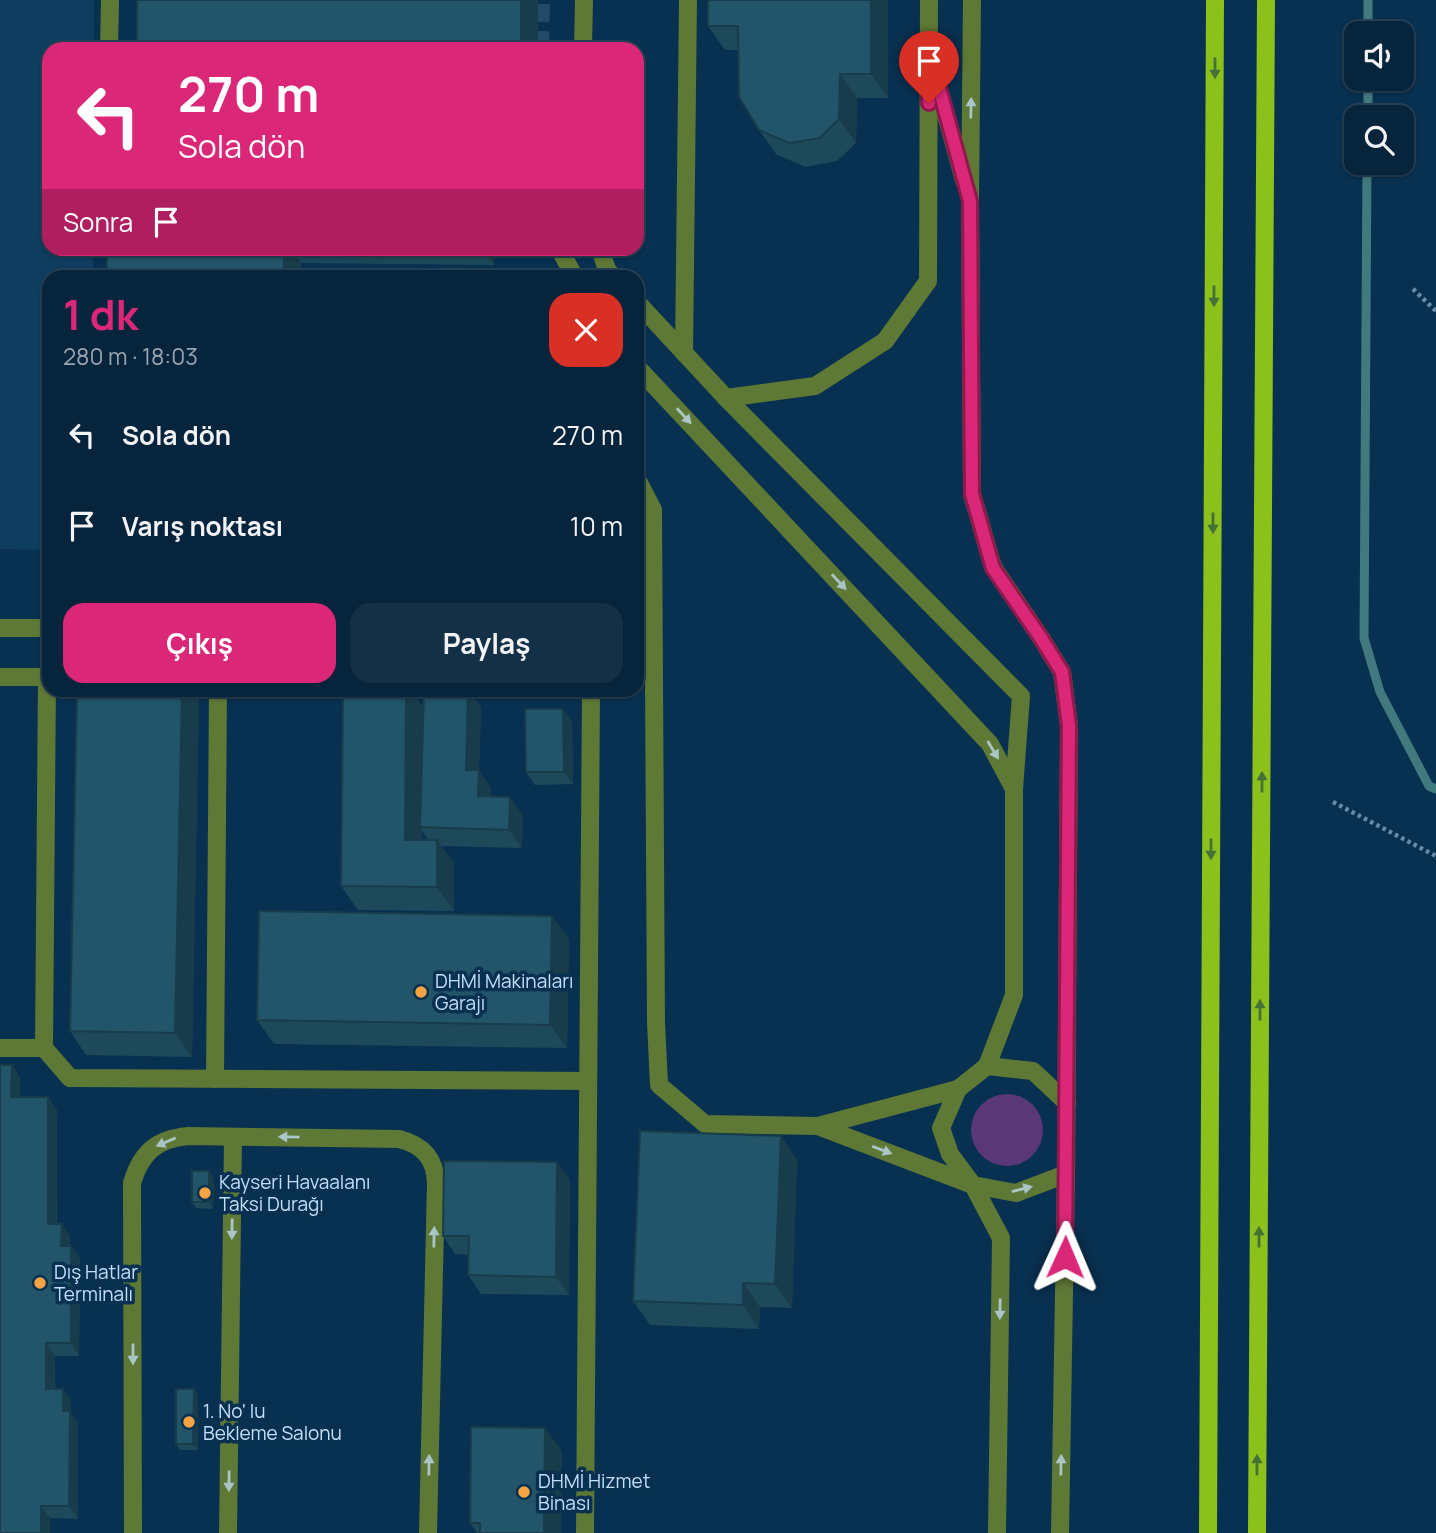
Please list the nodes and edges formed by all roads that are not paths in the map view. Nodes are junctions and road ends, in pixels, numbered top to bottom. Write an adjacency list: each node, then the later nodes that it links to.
1 (110, 0): 8 (lane)
2 (584, 0): 9 (lane)
3 (688, 0): 13 (lane)
4 (929, 0): 10 (lane)
5 (972, 0): 11 (lane, one-way to 5)
6 (1215, 0): 42 (main road, one-way to 42)
7 (1266, 0): 43 (main road, one-way to 7)
8 (109, 42)
9 (583, 42)
10 (929, 51): 11 (lane); 15 (lane)
11 (970, 201): 31 (lane)
12 (644, 310): 13 (lane)
13 (684, 353): 15 (lane)
14 (644, 374): 24 (lane, one-way to 24)
15 (726, 398): 24 (lane)
16 (644, 493): 32 (lane)
17 (0, 628): 18 (lane)
18 (42, 628)
19 (0, 677): 20 (lane)
20 (42, 677)
21 (48, 697): 26 (lane)
22 (218, 697): 28 (lane)
23 (591, 697): 29 (lane)
24 (1014, 789): 27 (lane)
25 (0, 1048): 26 (lane)
26 (44, 1048): 28 (lane)
27 (987, 1066): 30 (lane); 31 (lane)
28 (215, 1079): 29 (lane)
29 (588, 1082): 39 (lane)
30 (958, 1089): 32 (lane); 35 (lane)
31 (1067, 1103): 34 (lane)
32 (818, 1126): 35 (lane, one-way to 35)
33 (233, 1137): 36 (lane, one-way to 36); 37 (lane, one-way to 37); 38 (lane, one-way to 33)
34 (1066, 1174): 35 (lane, one-way to 34); 41 (lane, one-way to 34)
35 (973, 1185): 40 (lane, one-way to 40)
36 (133, 1533)
37 (228, 1533)
38 (428, 1533)
39 (585, 1533)
40 (997, 1533)
41 (1060, 1533)
42 (1208, 1533)
43 (1257, 1533)

